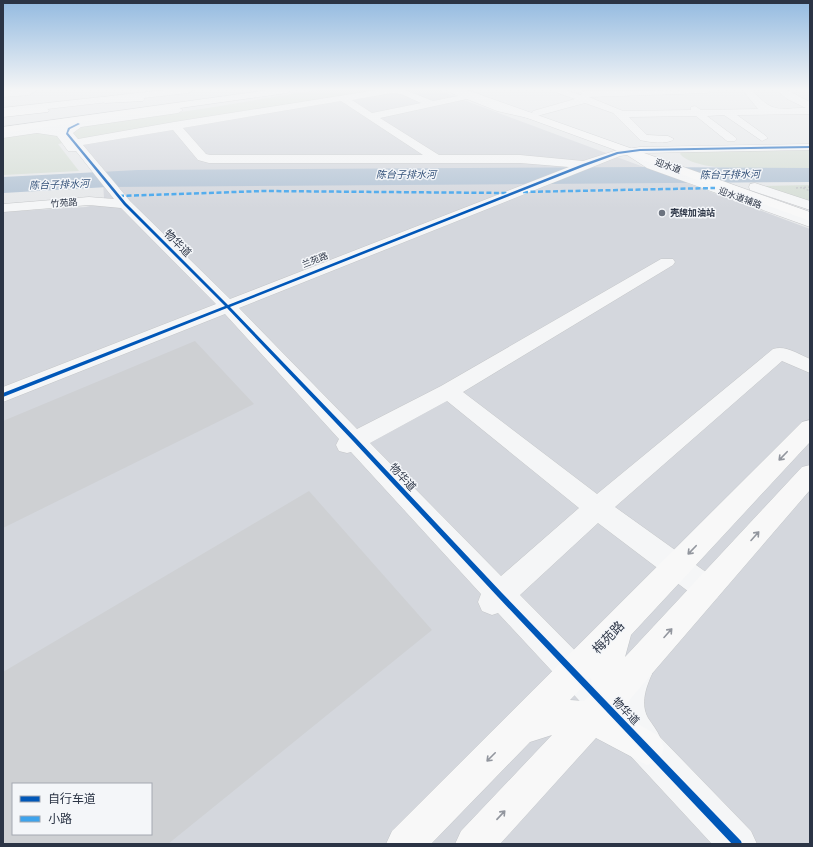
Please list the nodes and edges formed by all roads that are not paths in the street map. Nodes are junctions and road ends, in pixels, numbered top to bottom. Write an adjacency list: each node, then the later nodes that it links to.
1 (36, 130): 2 (street); 12 (street); 16 (street, 物华道)
2 (39, 130)
3 (69, 130): 16 (street, 物华道)
4 (149, 130): 16 (street)
5 (178, 130): 20 (street)
6 (392, 130): 20 (street)
7 (578, 130): 19 (main road)
8 (636, 130): 15 (street)
9 (719, 130): 15 (street)
10 (757, 130): 13 (street)
11 (761, 130): 13 (street)
12 (3, 135)
13 (769, 136): 14 (street); 15 (street); 17 (street)
14 (810, 138)
15 (731, 139)
16 (71, 144): 24 (street, 物华道)
17 (786, 146): 18 (street); 19 (street)
18 (810, 146)
19 (631, 149): 21 (street); 22 (street, 兰苑路); 23 (street, 迎水道辅路)
20 (435, 158): 22 (street)
21 (685, 164): 23 (main road, 迎水道)
22 (579, 166): 31 (street, 兰苑路)
23 (728, 185): 25 (street, 迎水道辅路); 27 (main road, 迎水道); 28 (main road, 迎水道); 29 (street, 迎水道辅路)
24 (117, 198): 26 (street, 竹苑路); 31 (street, 物华道)
25 (810, 206)
26 (3, 208)
27 (810, 211)
28 (810, 217)
29 (810, 223)
30 (667, 262): 33 (street)
31 (222, 307): 34 (street, 兰苑路); 35 (street, 兰苑路); 37 (street, 物华道)
32 (810, 367): 39 (street)
33 (448, 390): 37 (street); 39 (street)
34 (3, 392)
35 (3, 395)
36 (810, 428): 40 (main road, 梅苑路, one-way to 40)
37 (351, 442): 42 (street, 物华道)
38 (810, 474): 41 (main road, one-way to 38)
39 (597, 508): 40 (street); 42 (street)
40 (676, 566): 41 (street); 43 (main road, 梅苑路)
41 (707, 589): 44 (main road, one-way to 41)
42 (496, 599): 45 (street, 物华道)
43 (618, 627): 45 (main road, 梅苑路); 46 (main road)
44 (642, 662): 46 (main road); 46 (street)
45 (570, 677): 46 (street, 物华道); 47 (main road, 梅苑路)
46 (613, 722): 47 (main road); 49 (main road, one-way to 46); 50 (street, 物华道); 51 (street, 物华道)
47 (519, 729): 48 (main road, 梅苑路, one-way to 48)
48 (405, 844)
49 (474, 844)
50 (716, 844)
51 (738, 844)

